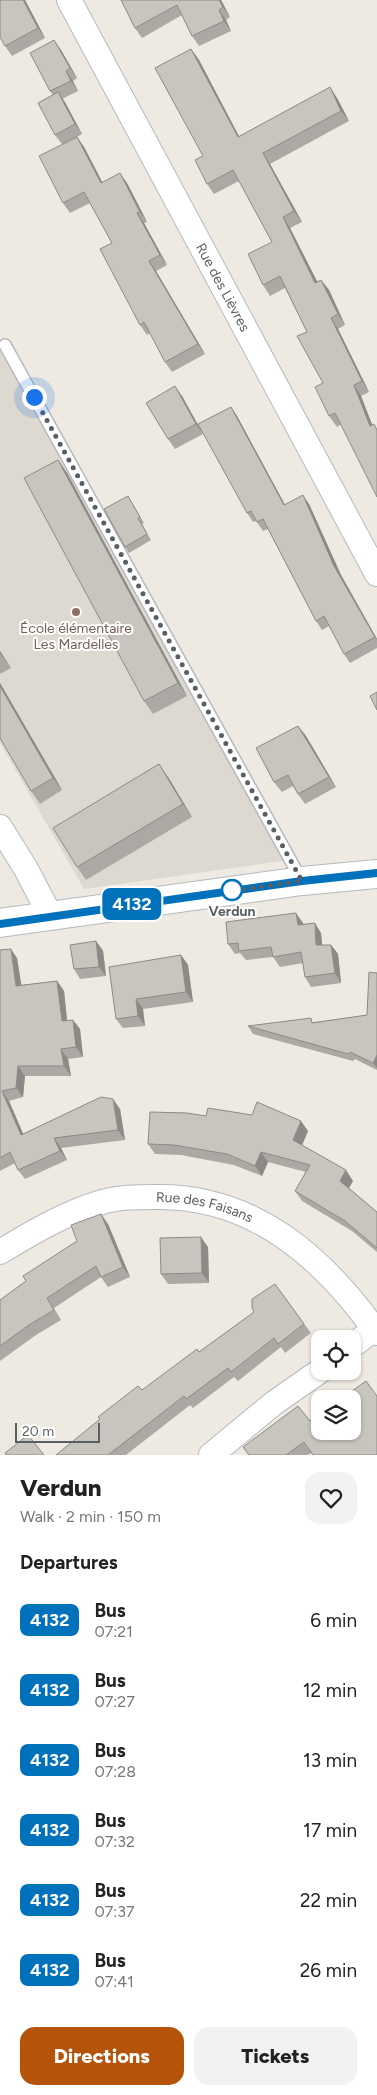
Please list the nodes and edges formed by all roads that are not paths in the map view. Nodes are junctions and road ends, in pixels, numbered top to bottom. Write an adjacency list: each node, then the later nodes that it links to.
1 (69, 0): 3 (street, Rue des Lièvres)
2 (5, 345): 6 (lane)
3 (377, 574)
4 (0, 828): 7 (street)
5 (377, 874): 6 (street)
6 (302, 881): 7 (street)
7 (50, 915): 8 (street)
8 (0, 924)
9 (0, 1252): 10 (street, Rue des Faisans)
10 (376, 1330): 11 (street)
11 (361, 1340)
12 (311, 1377): 13 (street)
13 (211, 1455)

